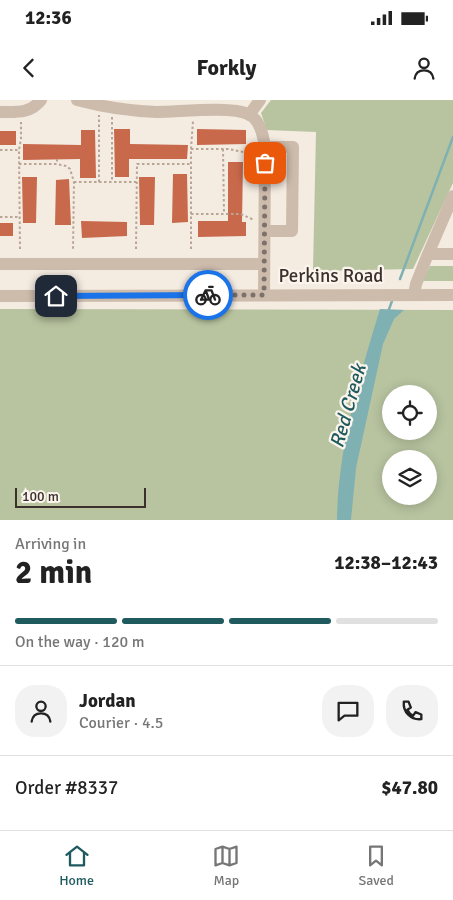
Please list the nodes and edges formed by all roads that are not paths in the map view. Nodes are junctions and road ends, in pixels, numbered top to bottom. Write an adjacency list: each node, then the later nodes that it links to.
1 (41, 100): 6 (street)
2 (78, 100): 4 (street)
3 (260, 100): 7 (street)
4 (107, 105): 5 (street)
5 (156, 106): 7 (street)
6 (0, 112)
7 (249, 114): 8 (street)
8 (265, 147): 10 (street); 10 (street)
9 (453, 196): 11 (street)
10 (265, 229): 14 (street)
11 (428, 254): 12 (street); 16 (street)
12 (453, 254)
13 (0, 264): 14 (street)
14 (264, 264): 15 (street)
15 (264, 295): 16 (street, Perkins Road); 18 (street, Perkins Road)
16 (414, 295): 17 (street, Perkins Road)
17 (453, 295)
18 (0, 296)

